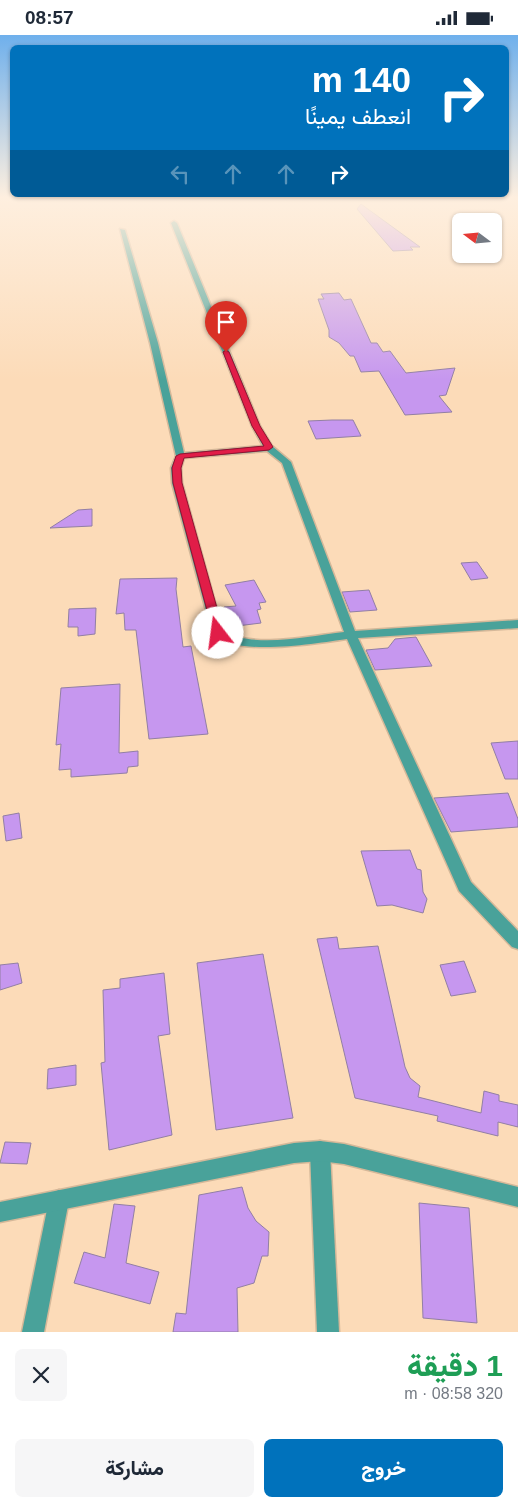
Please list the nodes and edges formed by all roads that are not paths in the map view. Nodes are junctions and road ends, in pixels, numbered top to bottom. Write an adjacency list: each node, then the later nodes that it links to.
1 (130, 259): 4 (street)
2 (188, 259): 3 (street)
3 (269, 447): 4 (street); 6 (street)
4 (180, 456): 6 (street)
5 (518, 624): 6 (street)
6 (350, 635): 7 (street)
7 (518, 942)
8 (320, 1151): 9 (street); 10 (street); 13 (street)
9 (518, 1197)
10 (59, 1200): 11 (street); 12 (street)
11 (0, 1212)
12 (33, 1332)
13 (328, 1332)

